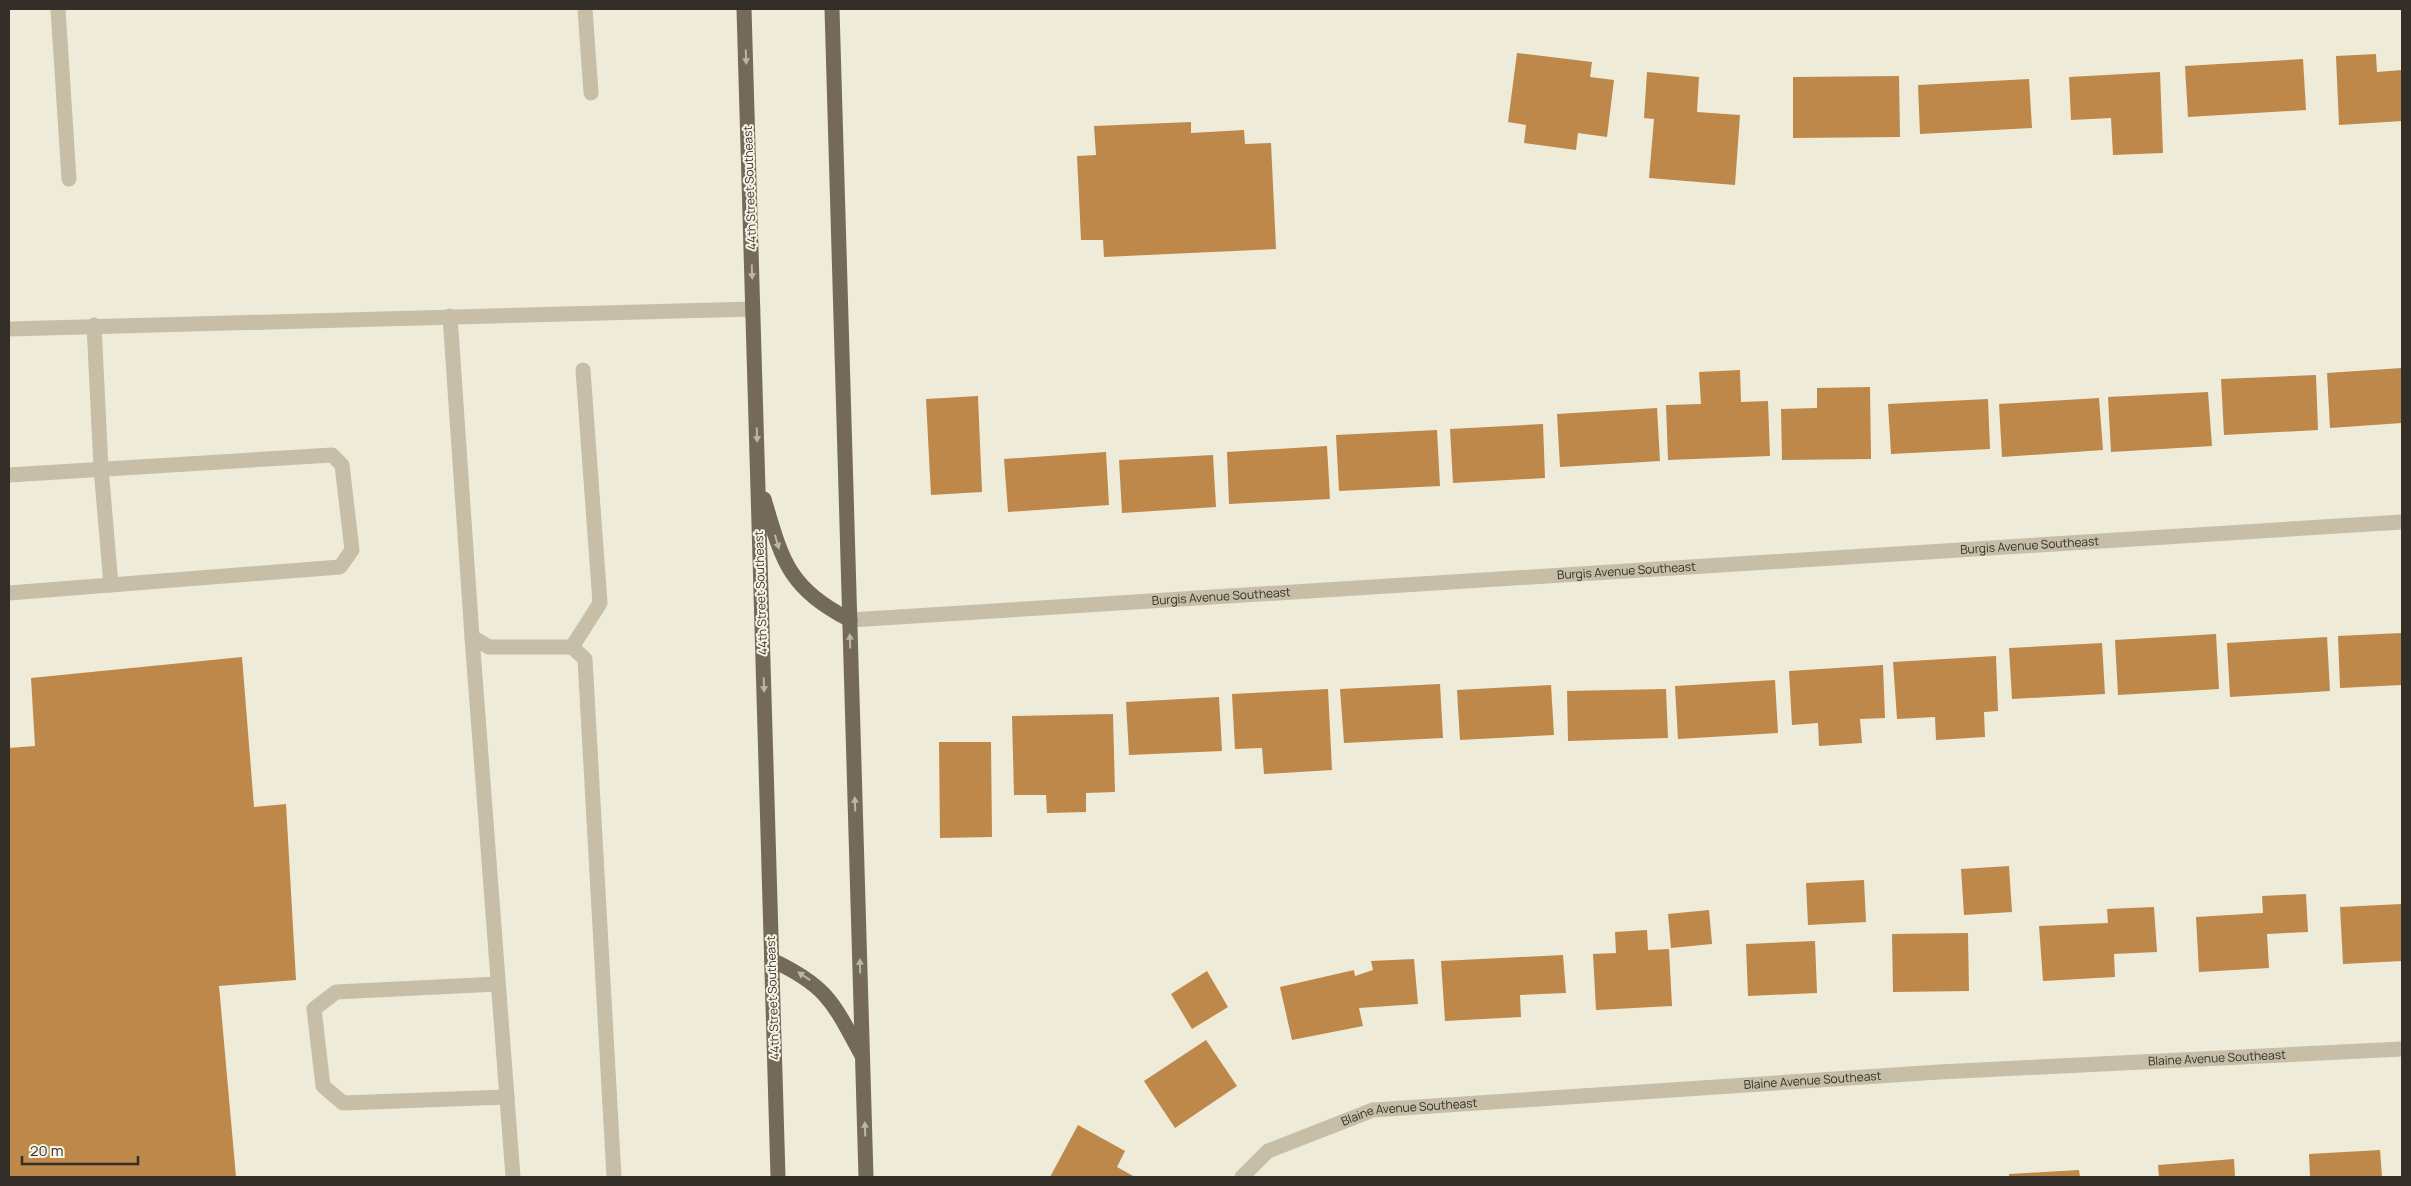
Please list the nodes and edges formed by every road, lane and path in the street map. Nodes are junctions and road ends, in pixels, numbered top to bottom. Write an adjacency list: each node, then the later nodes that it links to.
1 (58, 9): 6 (street)
2 (585, 9): 5 (street)
3 (744, 9): 7 (main road, 44th Street Southeast, one-way to 7)
4 (832, 9): 18 (main road)
5 (591, 93)
6 (69, 179)
7 (753, 309): 8 (street); 14 (main road, 44th Street Southeast, one-way to 14)
8 (450, 316): 9 (street); 19 (street)
9 (94, 325): 10 (street); 12 (street)
10 (9, 329)
11 (583, 370): 20 (street)
12 (101, 468): 13 (street); 16 (street); 16 (street)
13 (9, 475)
14 (758, 478): 18 (main road, one-way to 18); 21 (main road, 44th Street Southeast, one-way to 21)
15 (2402, 522): 18 (street, Burgis Avenue Southeast)
16 (111, 585): 17 (street)
17 (9, 593)
18 (850, 620): 24 (main road, one-way to 18)
19 (472, 636): 20 (street); 22 (street)
20 (572, 647): 27 (street)
21 (772, 960): 24 (main road, one-way to 21); 28 (main road, 44th Street Southeast)
22 (498, 984): 25 (street); 25 (street)
23 (2402, 1049): 30 (street, Blaine Avenue Southeast)
24 (862, 1057): 29 (main road, one-way to 24)
25 (507, 1097): 26 (street)
26 (513, 1177)
27 (614, 1177)
28 (778, 1177)
29 (866, 1177)
30 (1242, 1177)

